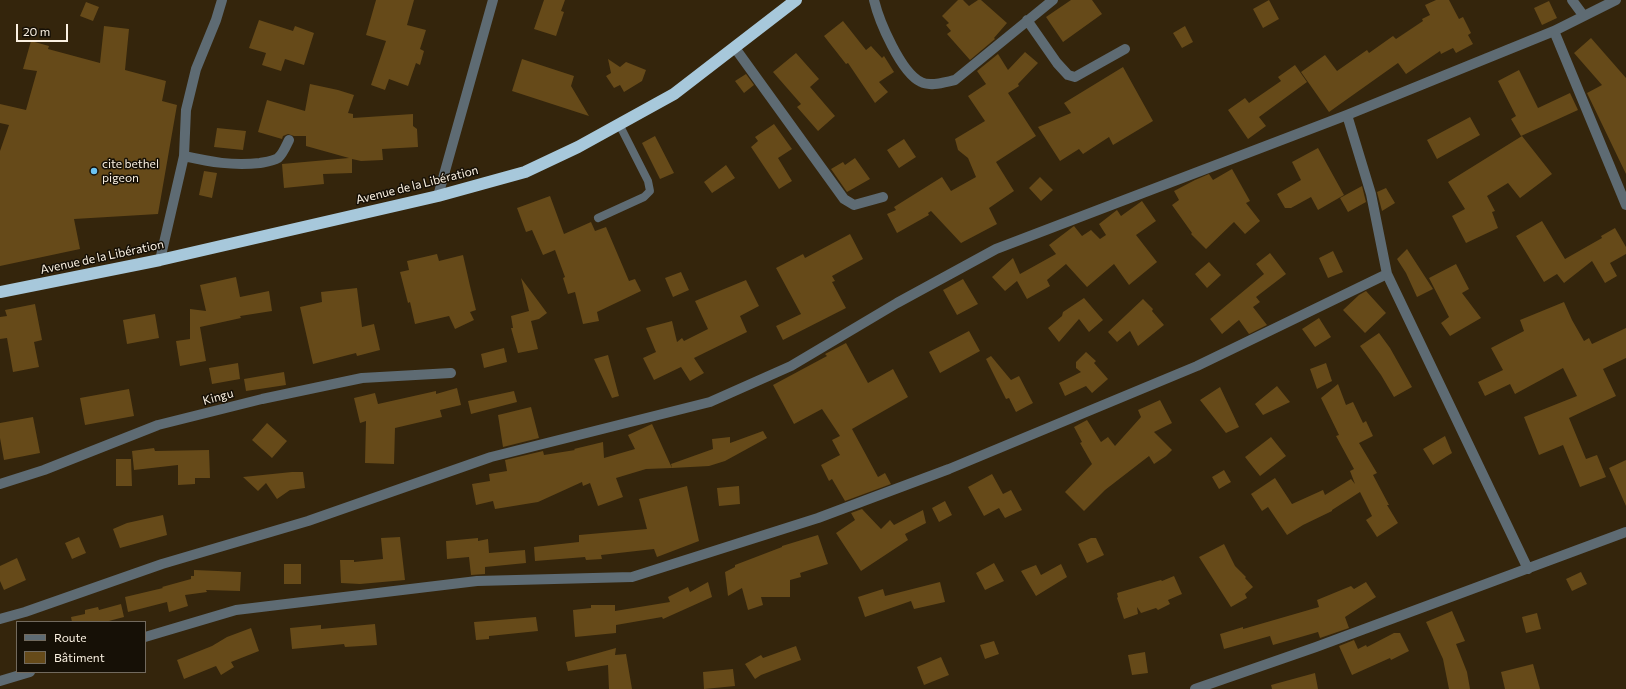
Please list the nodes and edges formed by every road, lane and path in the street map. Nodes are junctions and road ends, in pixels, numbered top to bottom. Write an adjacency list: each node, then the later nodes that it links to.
1 (222, 0): 16 (street)
2 (493, 0): 17 (street)
3 (796, 0): 11 (highway, Avenue de la Libération)
4 (874, 0): 9 (street)
5 (1053, 0): 9 (street)
6 (1572, 0): 8 (street)
7 (1616, 0): 8 (street)
8 (1583, 15): 10 (street)
9 (1027, 20): 12 (street)
10 (1554, 30): 13 (street); 19 (street)
11 (735, 48): 14 (highway, Avenue de la Libération); 18 (street)
12 (1125, 49)
13 (1347, 116): 22 (street); 28 (street)
14 (619, 124): 17 (highway, Avenue de la Libération); 20 (lane)
15 (289, 140): 16 (street)
16 (184, 156): 21 (street)
17 (438, 196): 21 (highway, Avenue de la Libération)
18 (883, 197)
19 (1626, 205)
20 (598, 218)
21 (160, 260): 23 (highway, Avenue de la Libération)
22 (1387, 274): 27 (street); 29 (street)
23 (0, 292)
24 (451, 373): 25 (street, Kingu)
25 (0, 484)
26 (1626, 532): 27 (street)
27 (1528, 569): 32 (street)
28 (0, 619)
29 (146, 637)
30 (27, 673): 31 (street)
31 (0, 681)
32 (1196, 689)

